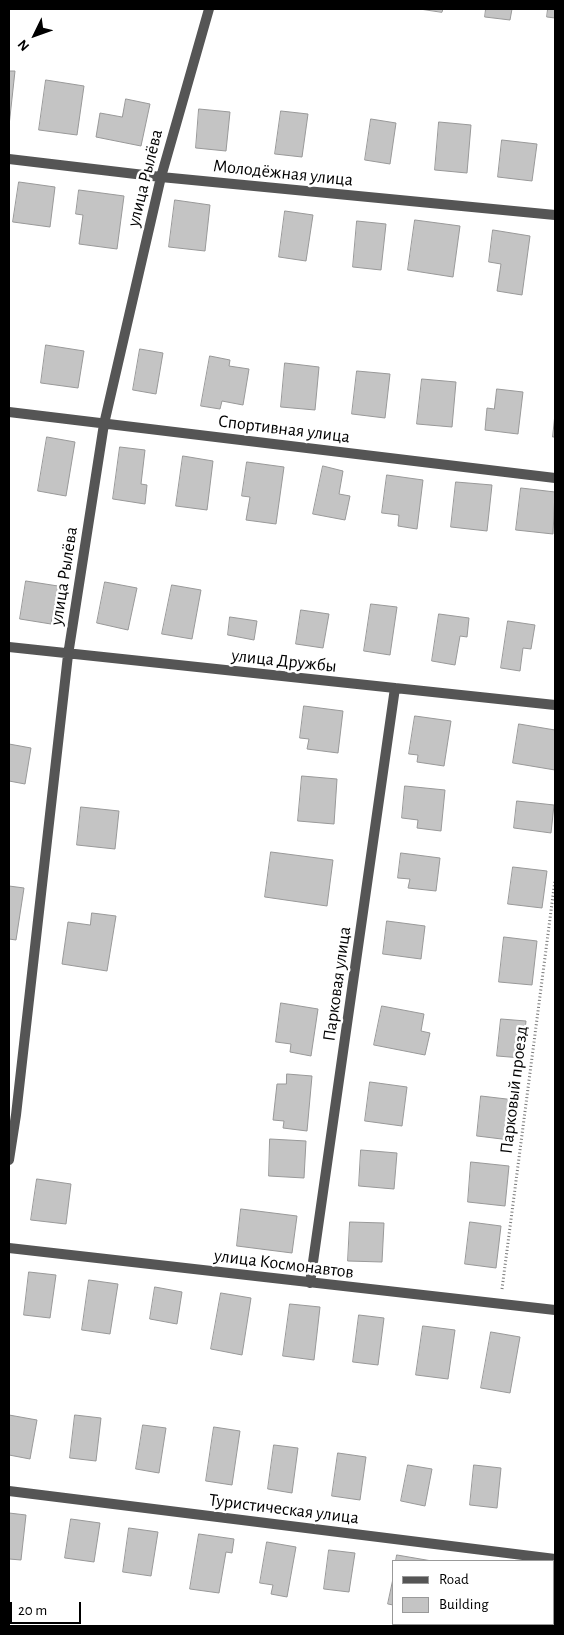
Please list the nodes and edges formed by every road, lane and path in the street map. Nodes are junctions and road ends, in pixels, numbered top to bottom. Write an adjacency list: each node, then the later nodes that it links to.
1 (209, 9): 3 (street, улица Рылёва)
2 (9, 159): 3 (street, Молодёжная улица)
3 (161, 177): 4 (street, Молодёжная улица); 6 (street, улица Рылёва)
4 (555, 215)
5 (9, 412): 6 (street, Спортивная улица)
6 (104, 424): 7 (street, Спортивная улица); 9 (street, улица Рылёва)
7 (555, 478)
8 (9, 647): 9 (street, улица Дружбы)
9 (68, 655): 10 (street, улица Дружбы); 13 (street, улица Рылёва)
10 (395, 688): 11 (street, улица Дружбы); 15 (street, Парковая улица)
11 (555, 704)
12 (555, 880): 16 (path, Парковый проезд)
13 (9, 1160)
14 (9, 1248): 15 (street, улица Космонавтов)
15 (310, 1283): 16 (street, улица Космонавтов)
16 (500, 1304): 17 (street, улица Космонавтов)
17 (555, 1310)
18 (9, 1491): 19 (street, Туристическая улица)
19 (555, 1559)

